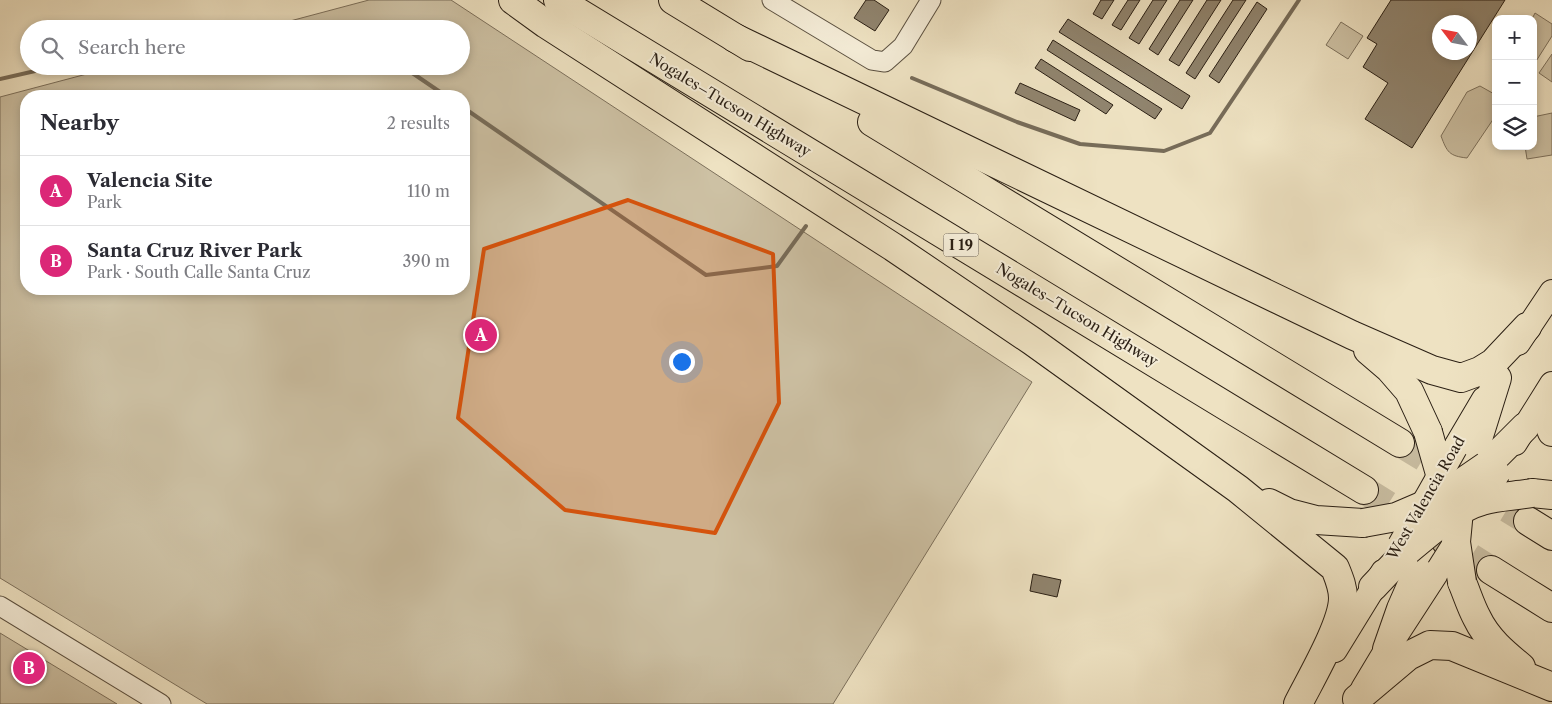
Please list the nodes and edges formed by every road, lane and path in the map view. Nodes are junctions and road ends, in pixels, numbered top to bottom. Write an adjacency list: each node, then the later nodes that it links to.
1 (512, 0): 16 (highway)
2 (558, 0): 17 (highway, Nogales–Tucson Highway / I 19)
3 (673, 0): 6 (highway)
4 (772, 0): 5 (street)
5 (931, 0)
6 (735, 38): 9 (highway); 15 (highway)
7 (1552, 292): 8 (main road)
8 (1528, 327): 9 (highway); 10 (main road)
9 (1352, 335): 18 (highway, bridge)
10 (1497, 378): 18 (highway)
11 (1552, 384): 13 (main road)
12 (1552, 399): 14 (highway)
13 (1525, 427): 18 (highway)
14 (1552, 432)
15 (1400, 443)
16 (1238, 489): 18 (highway, bridge); 31 (highway)
17 (1364, 490)
18 (1459, 491): 19 (highway, bridge); 22 (highway, bridge); 22 (highway, bridge)
19 (1542, 494)
20 (1528, 521): 21 (highway)
21 (1552, 536)
22 (1426, 561): 24 (highway); 27 (highway); 28 (highway)
23 (1491, 570): 26 (highway)
24 (1373, 587): 31 (main road)
25 (0, 606): 30 (street)
26 (1552, 608)
27 (1387, 649): 29 (main road)
28 (1547, 685): 29 (highway)
29 (1356, 702)
30 (161, 704)
31 (1300, 704)

